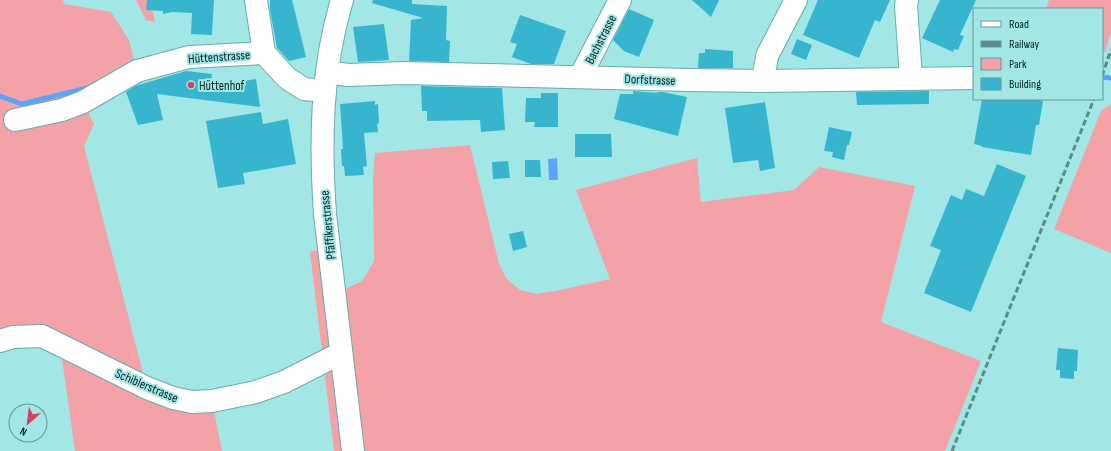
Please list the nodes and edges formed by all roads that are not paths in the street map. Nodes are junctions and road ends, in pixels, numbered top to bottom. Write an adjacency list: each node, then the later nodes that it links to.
1 (256, 0): 6 (street)
2 (342, 0): 11 (street, Pfäffikerstrasse)
3 (620, 0): 7 (street, Bachstrasse)
4 (796, 0): 10 (street)
5 (907, 0): 8 (street)
6 (264, 53): 11 (street, Hüttenstrasse); 12 (street, Hüttenstrasse)
7 (580, 77): 10 (street, Dorfstrasse); 11 (street, Dorfstrasse)
8 (911, 78): 9 (street, Dorfstrasse); 10 (street, Dorfstrasse)
9 (973, 78)
10 (763, 81)
11 (326, 82): 14 (street, Pfäffikerstrasse)
12 (15, 120)
13 (0, 341): 14 (street, Schiblerstrasse)
14 (341, 353): 15 (street, Pfäffikerstrasse)
15 (353, 451)

